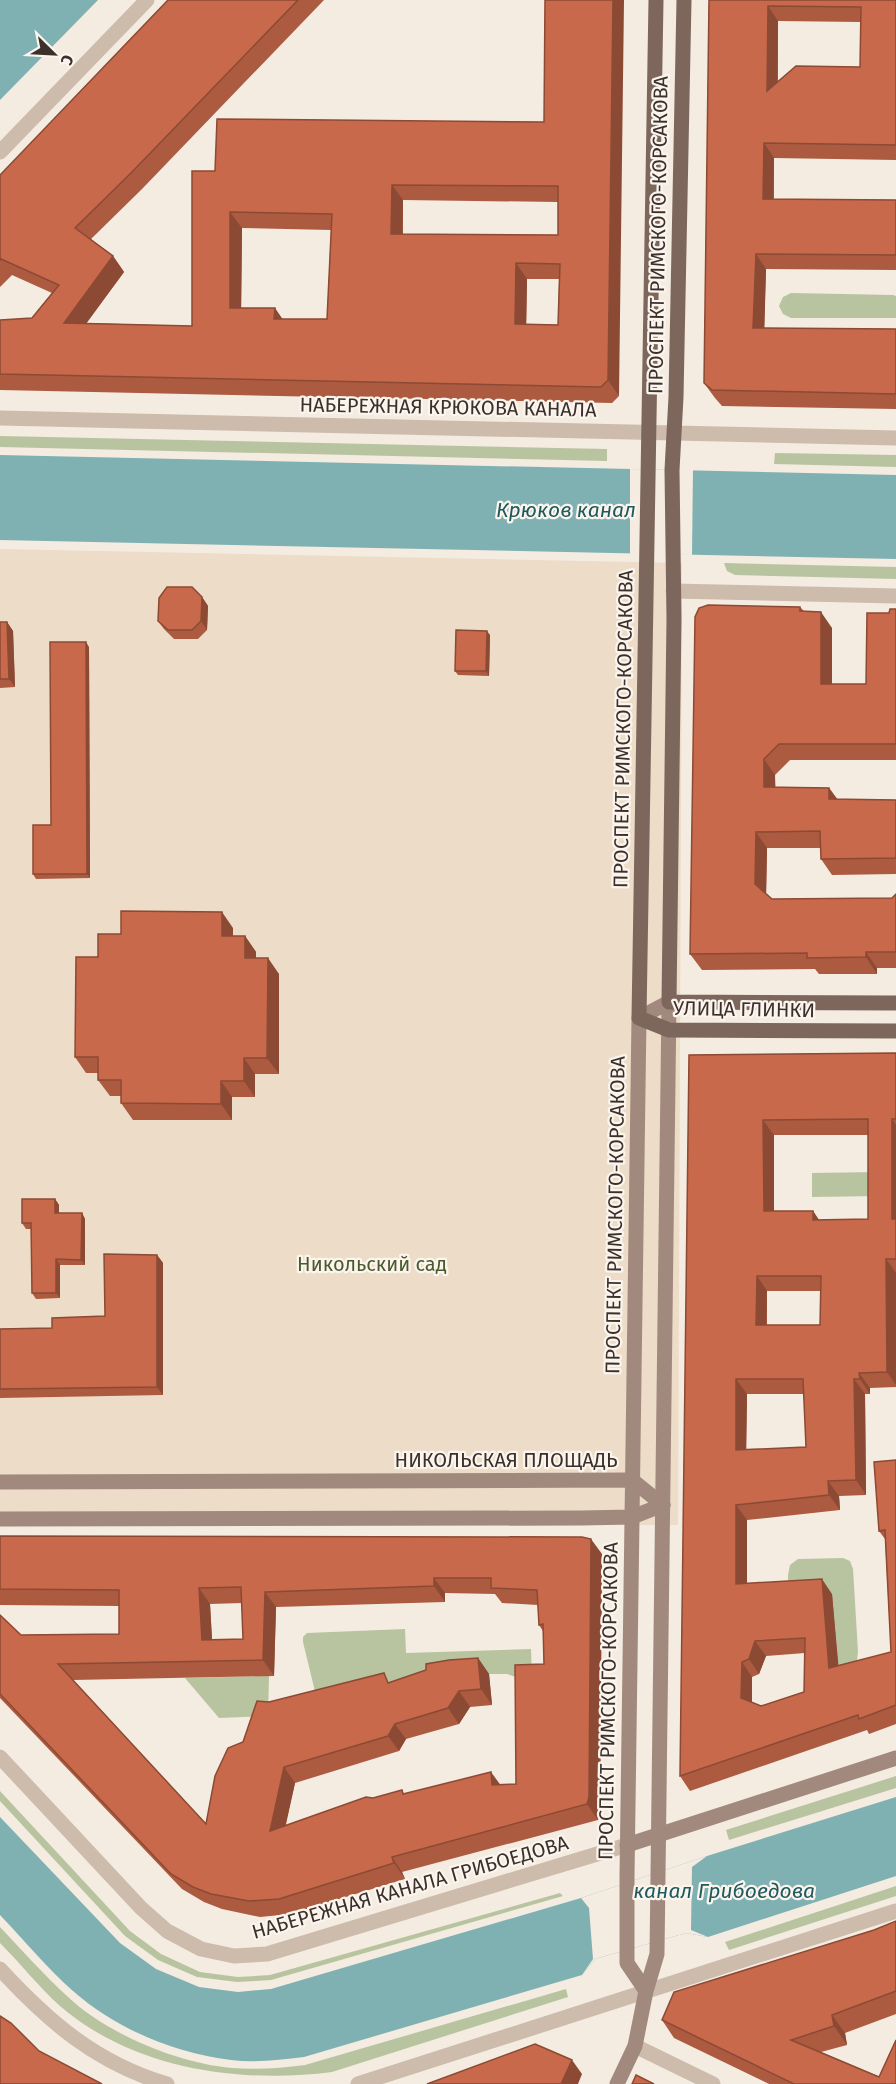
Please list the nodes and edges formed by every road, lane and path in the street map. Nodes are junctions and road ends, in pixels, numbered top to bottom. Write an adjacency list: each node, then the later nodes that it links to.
1 (147, 0): 4 (street)
2 (656, 0): 6 (main road, ПРОСПЕКТ РИМСКОГО-КОРСАКОВА)
3 (684, 0): 7 (main road, ПРОСПЕКТ РИМСКОГО-КОРСАКОВА)
4 (0, 152)
5 (0, 418): 6 (street, НАБЕРЕЖНАЯ КРЮКОВА КАНАЛА)
6 (648, 433): 7 (street, НАБЕРЕЖНАЯ КРЮКОВА КАНАЛА); 13 (main road, ПРОСПЕКТ РИМСКОГО-КОРСАКОВА)
7 (674, 433): 8 (street, НАБЕРЕЖНАЯ КРЮКОВА КАНАЛА); 9 (main road, ПРОСПЕКТ РИМСКОГО-КОРСАКОВА)
8 (896, 438)
9 (673, 591): 10 (street); 11 (main road)
10 (896, 596)
11 (669, 1002): 12 (main road, УЛИЦА ГЛИНКИ); 13 (main road, УЛИЦА ГЛИНКИ); 14 (main road)
12 (896, 1003)
13 (639, 1018): 14 (main road, УЛИЦА ГЛИНКИ); 16 (main road, ПРОСПЕКТ РИМСКОГО-КОРСАКОВА)
14 (669, 1030): 15 (main road, УЛИЦА ГЛИНКИ); 18 (main road)
15 (896, 1031)
16 (632, 1480): 17 (main road, НИКОЛЬСКАЯ ПЛОЩАДЬ); 18 (main road, НИКОЛЬСКАЯ ПЛОЩАДЬ); 19 (main road, ПРОСПЕКТ РИМСКОГО-КОРСАКОВА)
17 (0, 1482)
18 (663, 1505): 19 (main road); 23 (main road)
19 (632, 1517): 20 (main road); 24 (main road, ПРОСПЕКТ РИМСКОГО-КОРСАКОВА)
20 (0, 1519)
21 (0, 1757): 24 (street, НАБЕРЕЖНАЯ КАНАЛА ГРИБОЕДОВА)
22 (896, 1758): 23 (main road, НАБЕРЕЖНАЯ КАНАЛА ГРИБОЕДОВА)
23 (658, 1835): 24 (main road, НАБЕРЕЖНАЯ КАНАЛА ГРИБОЕДОВА); 27 (main road)
24 (627, 1845): 27 (main road, ПРОСПЕКТ РИМСКОГО-КОРСАКОВА)
25 (896, 1911): 27 (street)
26 (0, 1969): 29 (street)
27 (646, 1991): 28 (main road); 30 (street)
28 (635, 2046): 31 (main road); 32 (street)
29 (167, 2084)
30 (358, 2084)
31 (617, 2084)
32 (713, 2084)

